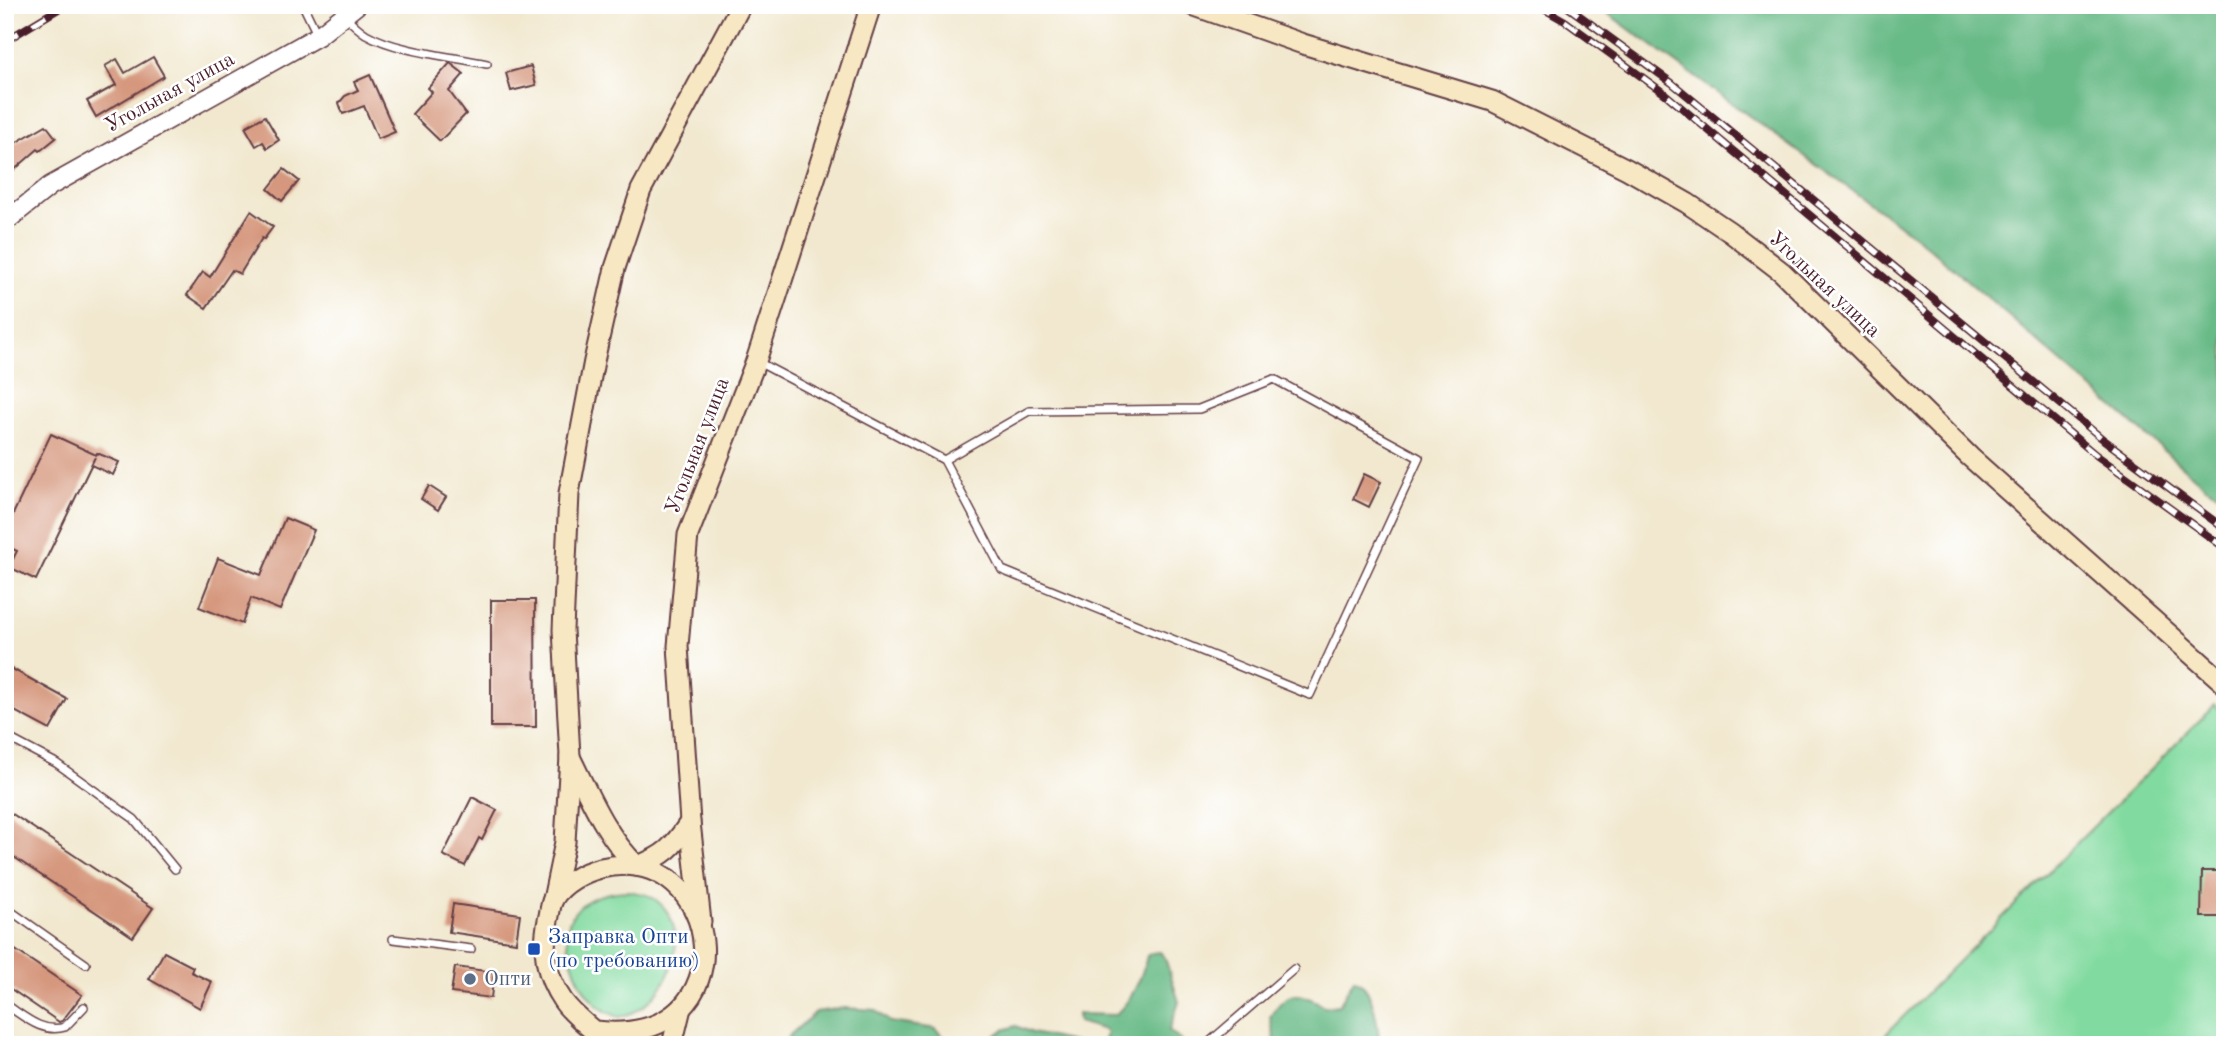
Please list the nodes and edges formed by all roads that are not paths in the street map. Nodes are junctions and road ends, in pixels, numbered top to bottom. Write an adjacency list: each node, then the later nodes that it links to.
1 (303, 5): 6 (lane)
2 (741, 5): 13 (main road)
3 (871, 5): 9 (main road, Угольная улица)
4 (1192, 5): 11 (main road, Угольная улица)
5 (351, 11): 6 (street, Угольная улица); 7 (lane)
6 (318, 36): 8 (street, Угольная улица)
7 (487, 64)
8 (5, 222)
9 (756, 361): 10 (lane); 14 (main road, Угольная улица)
10 (944, 460): 10 (lane)
11 (2225, 684)
12 (5, 736): 16 (lane)
13 (570, 756): 15 (main road); 17 (main road)
14 (690, 822): 15 (main road); 19 (main road, Угольная улица)
15 (637, 866): 17 (main road); 19 (main road)
16 (174, 869)
17 (553, 900): 27 (main road)
18 (5, 907): 22 (lane)
19 (701, 922): 26 (main road)
20 (393, 939): 21 (lane)
21 (471, 949)
22 (86, 964)
23 (1294, 969): 29 (lane)
24 (5, 1004): 25 (lane)
25 (83, 1007)
26 (681, 1008): 27 (main road); 28 (main road)
27 (602, 1038)
28 (672, 1045)
29 (1206, 1045)

